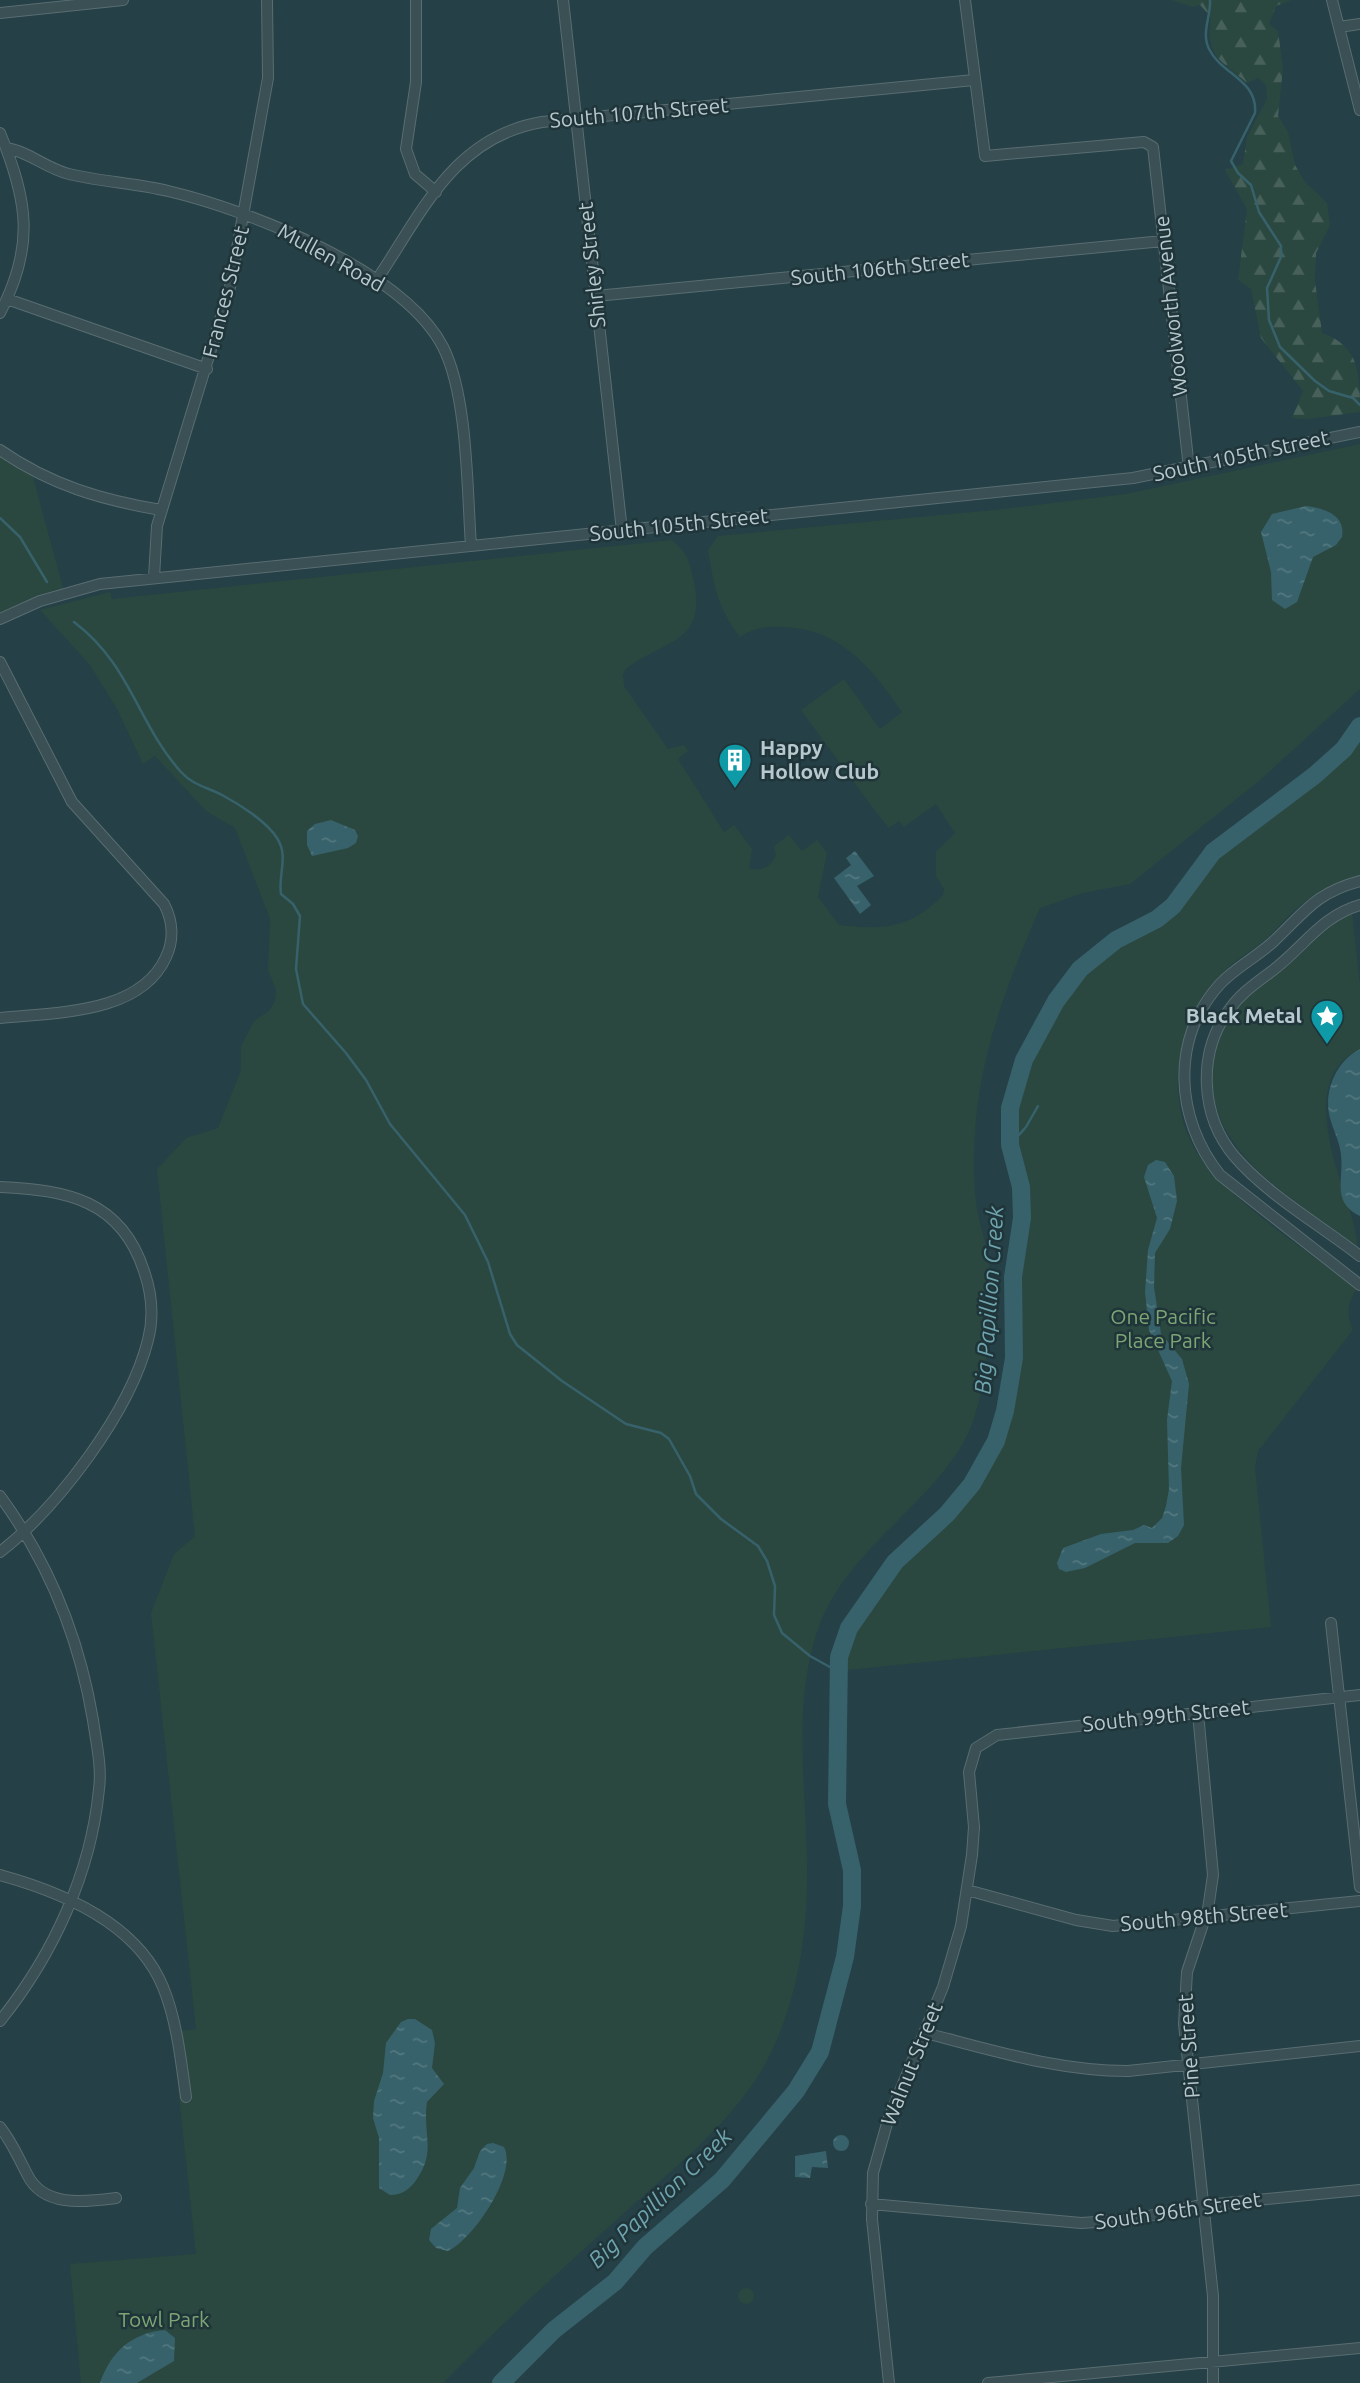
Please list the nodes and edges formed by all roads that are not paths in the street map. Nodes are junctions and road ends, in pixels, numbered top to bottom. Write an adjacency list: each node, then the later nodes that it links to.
1 (123, 0): 7 (street)
2 (267, 0): 16 (street, Frances Street)
3 (416, 0): 15 (street)
4 (563, 0): 12 (street, Shirley Street)
5 (965, 0): 10 (street)
6 (1332, 0): 9 (street)
7 (0, 13)
8 (1360, 24): 9 (street)
9 (1339, 27): 11 (street)
10 (974, 80): 12 (street, South 107th Street); 17 (street, Woolworth Avenue)
11 (1360, 110)
12 (576, 119): 15 (street, South 107th Street); 19 (street, Shirley Street)
13 (0, 133): 14 (street)
14 (6, 148): 16 (street, Mullen Road); 20 (street)
15 (436, 192): 18 (street, South 107th Street)
16 (244, 214): 18 (street, Mullen Road); 22 (street, Frances Street)
17 (1163, 241): 19 (street, South 106th Street); 25 (street, Woolworth Avenue)
18 (376, 281): 28 (street, Mullen Road)
19 (596, 296): 27 (street, Shirley Street)
20 (7, 299): 21 (street); 22 (street)
21 (0, 313)
22 (207, 369): 26 (street, Frances Street)
23 (1360, 432): 25 (street, South 105th Street)
24 (0, 450): 26 (street)
25 (1189, 468): 27 (street, South 105th Street)
26 (161, 510): 29 (street, Frances Street)
27 (622, 531): 28 (street, South 105th Street)
28 (471, 546): 29 (street, South 105th Street)
29 (154, 577): 30 (street, South 105th Street)
30 (0, 619)
31 (0, 662): 34 (street)
32 (1360, 881): 37 (street)
33 (1360, 905): 36 (street)
34 (0, 1018)
35 (0, 1187): 39 (street)
36 (1360, 1256)
37 (1360, 1285)
38 (0, 1496): 39 (street)
39 (24, 1531): 40 (street); 49 (street)
40 (0, 1552)
41 (1331, 1623): 43 (street)
42 (1360, 1695): 43 (street, South 99th Street)
43 (1340, 1697): 44 (street, South 99th Street); 47 (street)
44 (1198, 1713): 45 (street, South 99th Street); 51 (street, Pine Street)
45 (976, 1748): 48 (street, Walnut Street)
46 (0, 1875): 49 (street)
47 (1360, 1887)
48 (967, 1890): 51 (street, South 98th Street); 53 (street, Walnut Street)
49 (71, 1901): 52 (street); 56 (street)
50 (1360, 1901): 51 (street, South 98th Street)
51 (1204, 1919): 55 (street, Pine Street)
52 (0, 2021)
53 (925, 2033): 55 (street); 60 (street, Walnut Street)
54 (1360, 2046): 55 (street)
55 (1188, 2065): 61 (street, Pine Street)
56 (186, 2097)
57 (0, 2127): 59 (street)
58 (1360, 2190): 61 (street, South 96th Street)
59 (116, 2198)
60 (871, 2204): 61 (street, South 96th Street); 64 (street, Walnut Street)
61 (1204, 2205): 63 (street, Pine Street)
62 (1360, 2347): 63 (street)
63 (1213, 2362): 65 (street); 66 (street, Pine Street)
64 (889, 2383)
65 (988, 2383)
66 (1213, 2383)

